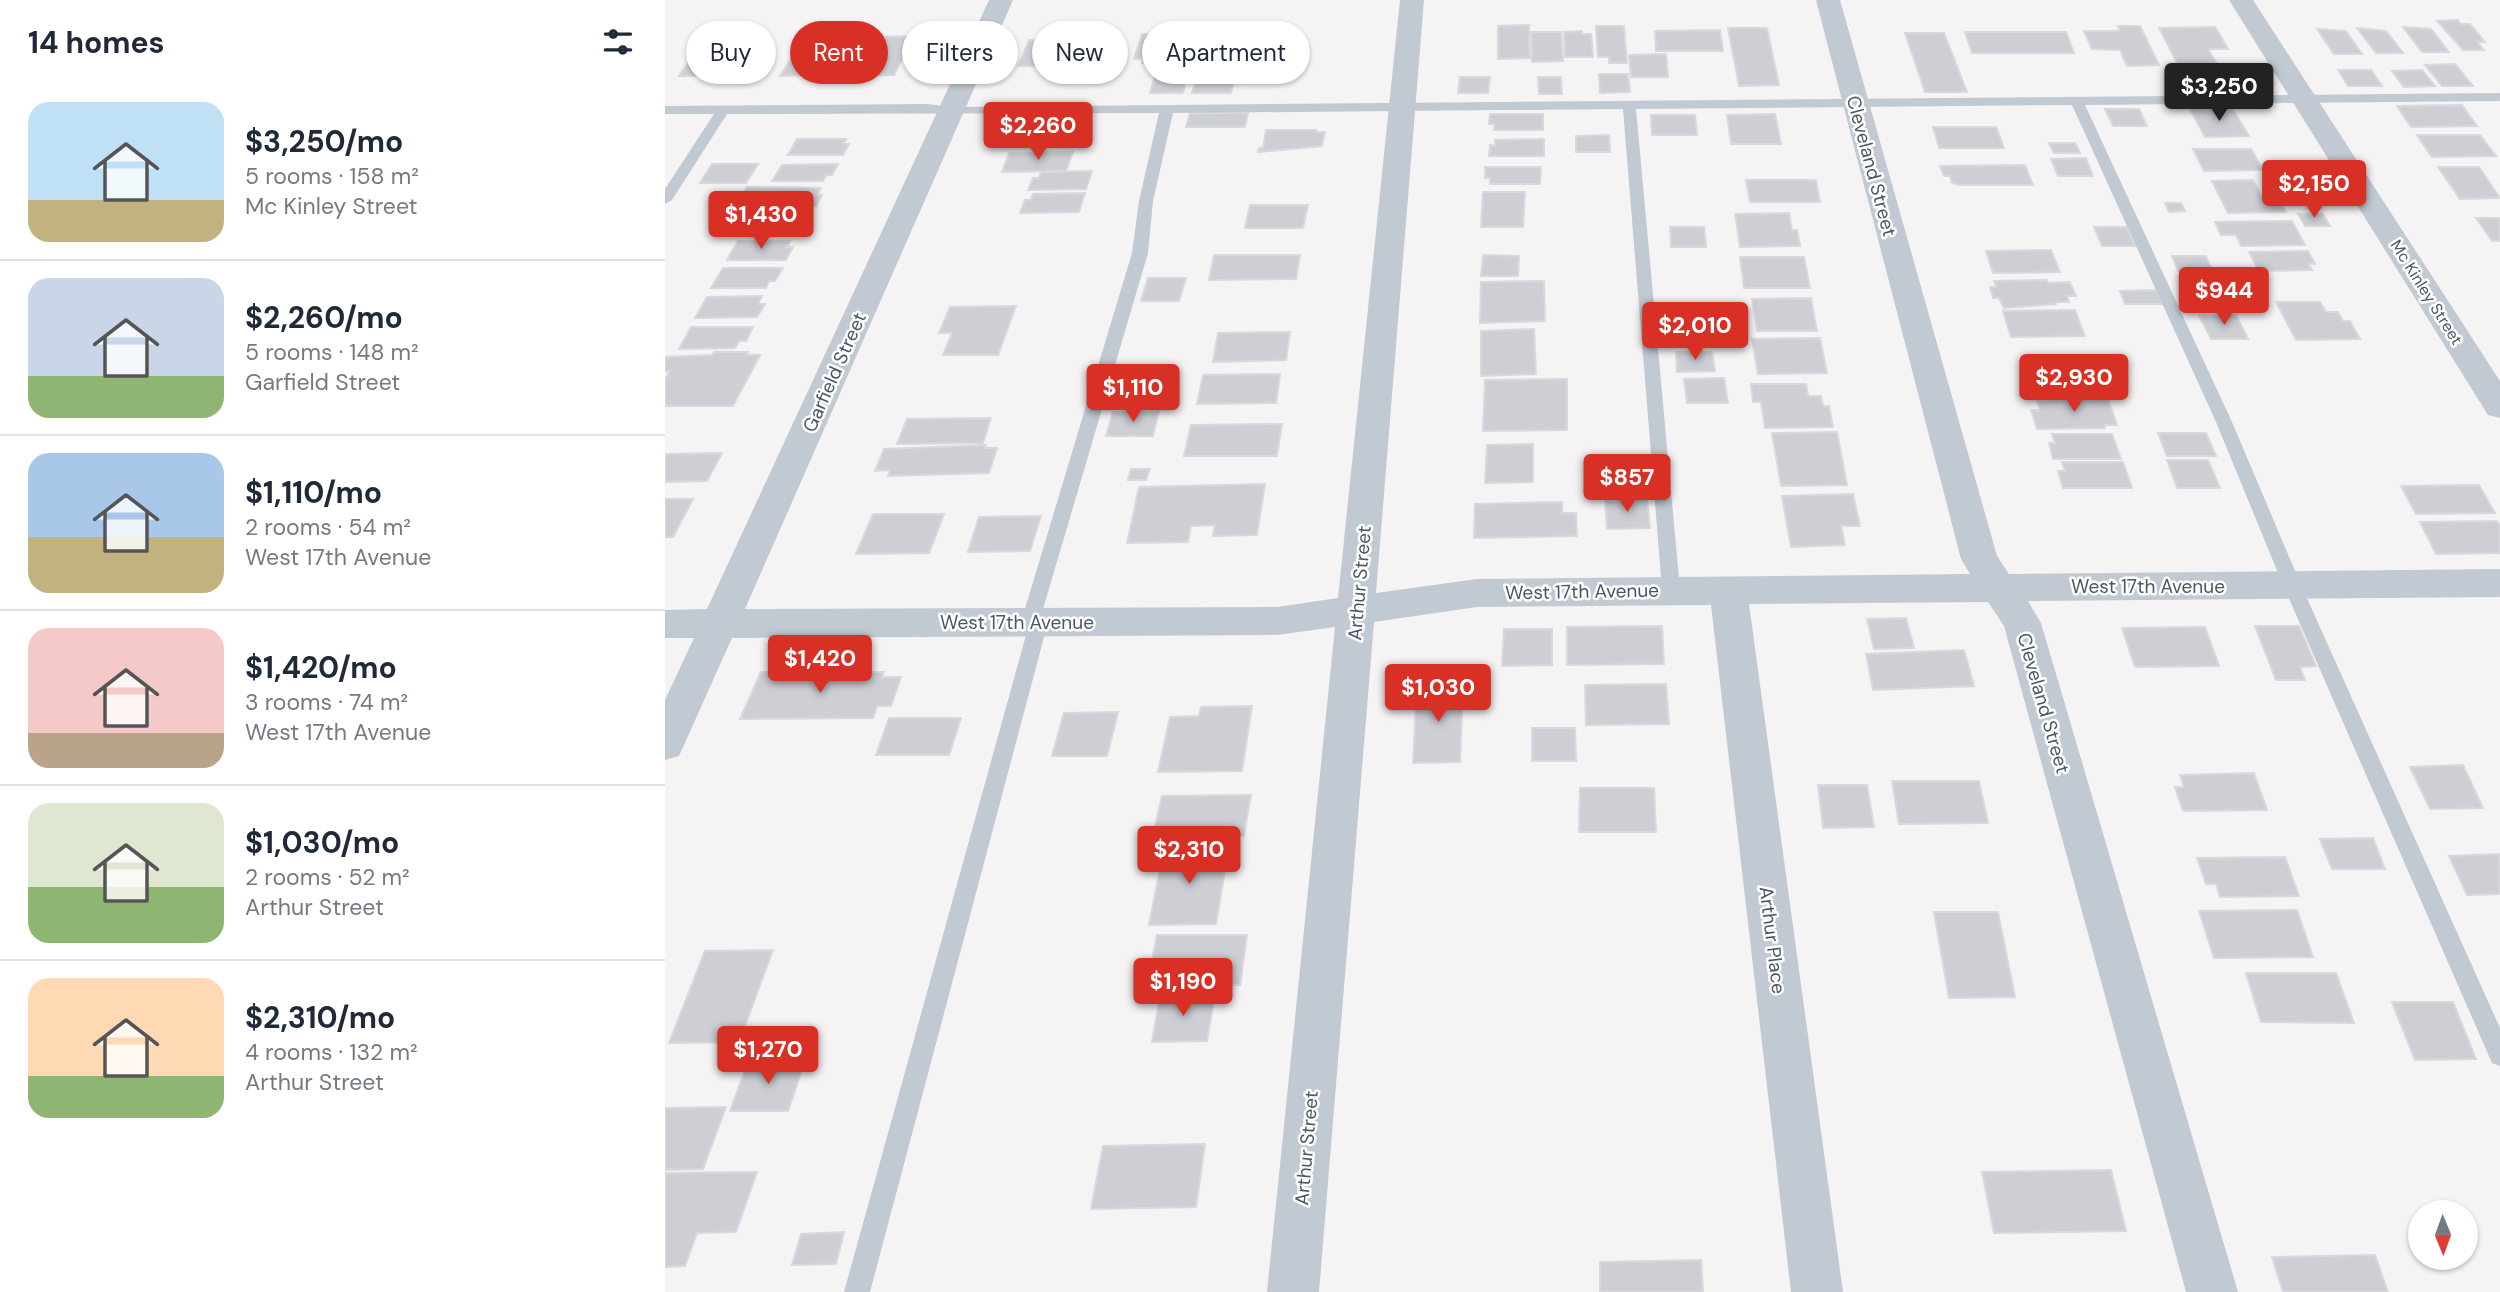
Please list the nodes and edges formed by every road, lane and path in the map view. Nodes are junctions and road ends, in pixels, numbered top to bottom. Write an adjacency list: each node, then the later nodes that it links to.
1 (1001, 0): 14 (street, Garfield Street)
2 (1412, 0): 10 (street, Arthur Street)
3 (1828, 0): 8 (street, Cleveland Street)
4 (2241, 0): 6 (street, Mc Kinley Street)
5 (2500, 97): 6 (lane)
6 (2304, 99): 7 (lane); 16 (street, Mc Kinley Street)
7 (2077, 101): 8 (lane); 18 (lane)
8 (1855, 103): 9 (lane); 19 (street, Cleveland Street)
9 (1629, 105): 10 (lane); 20 (lane)
10 (1404, 107): 11 (lane); 22 (street, Arthur Street)
11 (1167, 109): 14 (lane); 23 (lane)
12 (665, 110): 13 (lane)
13 (723, 110): 14 (lane); 15 (lane)
14 (951, 110): 25 (street, Garfield Street)
15 (665, 200)
16 (2500, 407)
17 (2500, 583): 18 (street, West 17th Avenue)
18 (2292, 585): 19 (street, West 17th Avenue); 27 (lane)
19 (1996, 587): 21 (street, West 17th Avenue); 31 (street, Cleveland Street)
20 (1671, 589): 21 (street, West 17th Avenue); 22 (street, West 17th Avenue)
21 (1728, 589): 30 (street, Arthur Place)
22 (1356, 609): 23 (street, West 17th Avenue); 29 (street, Arthur Street)
23 (1034, 622): 25 (street, West 17th Avenue); 28 (lane)
24 (665, 624): 25 (street, West 17th Avenue)
25 (720, 624): 26 (street, Garfield Street)
26 (665, 744)
27 (2500, 1055)
28 (857, 1292)
29 (1293, 1292)
30 (1817, 1292)
31 (2212, 1292)

